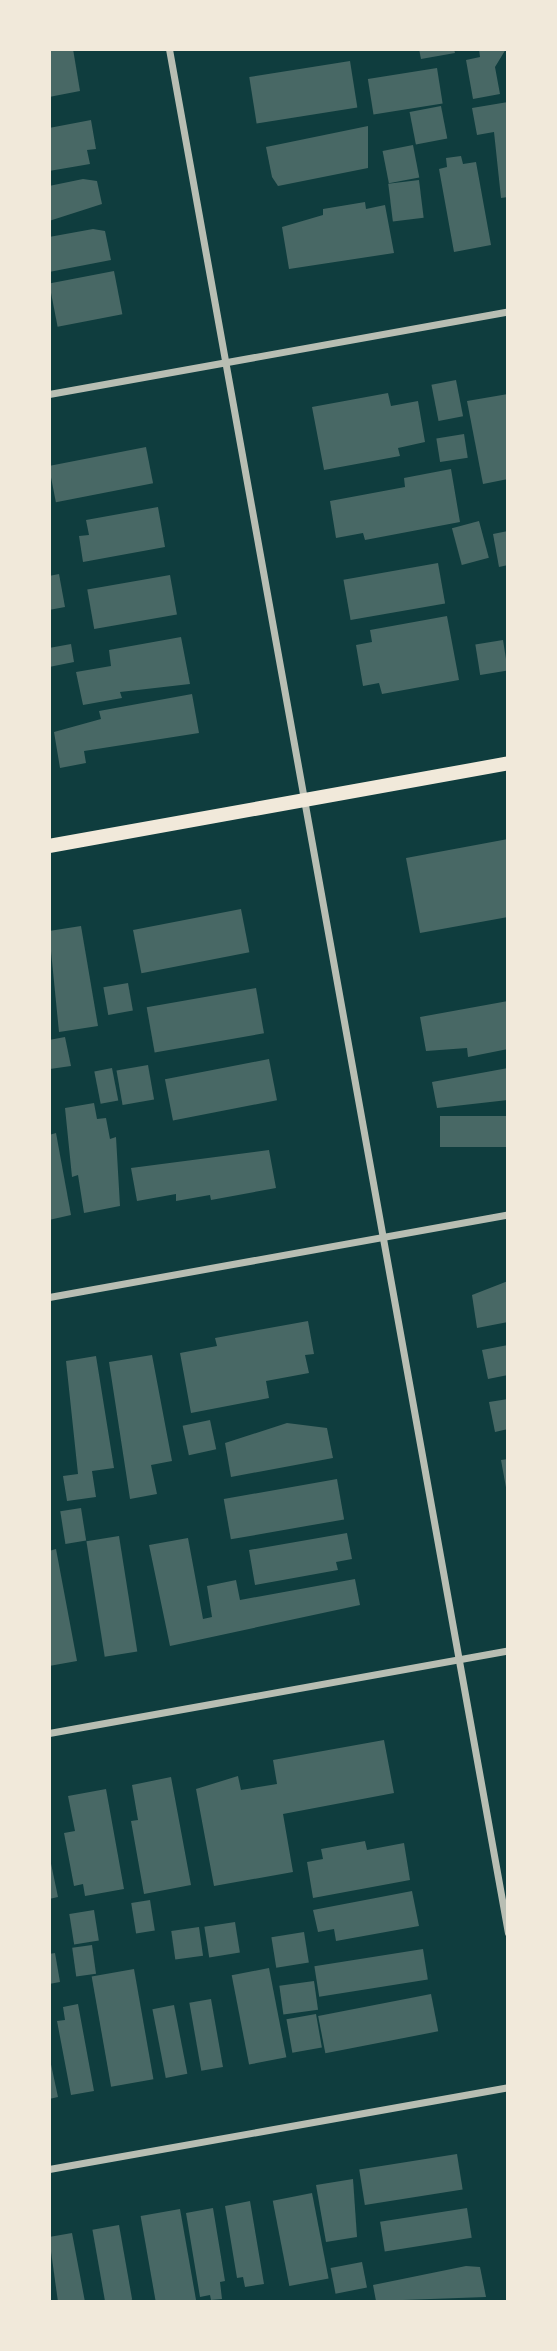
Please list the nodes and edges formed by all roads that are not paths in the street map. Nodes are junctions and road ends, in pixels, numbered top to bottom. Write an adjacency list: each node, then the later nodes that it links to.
1 (169, 49): 3 (street)
2 (508, 311): 3 (street)
3 (226, 362): 4 (street); 6 (street)
4 (49, 394)
5 (508, 763): 6 (main road)
6 (304, 800): 7 (main road); 9 (street)
7 (49, 846)
8 (508, 1214): 9 (street)
9 (383, 1238): 10 (street); 12 (street)
10 (49, 1297)
11 (508, 1650): 12 (street)
12 (459, 1659): 13 (street); 14 (street)
13 (49, 1733)
14 (508, 1933)
15 (508, 2087): 16 (street)
16 (49, 2169)

